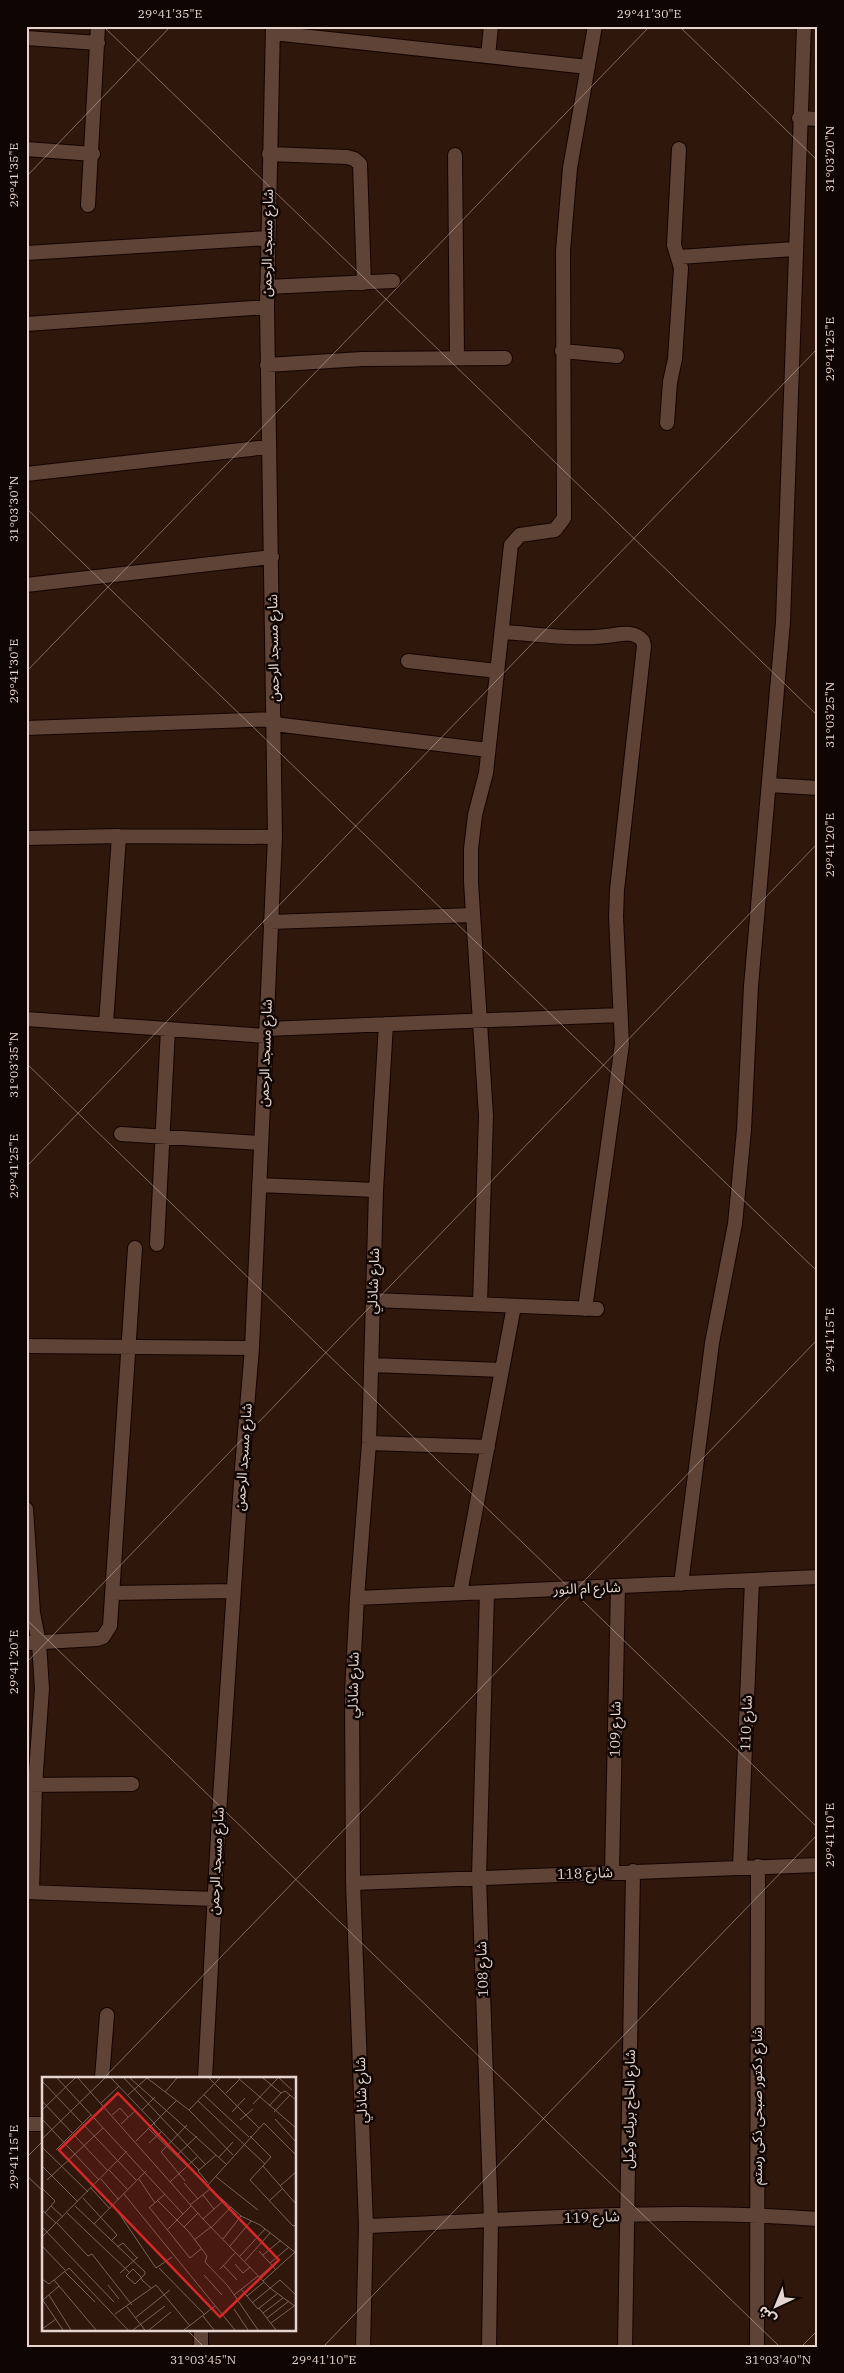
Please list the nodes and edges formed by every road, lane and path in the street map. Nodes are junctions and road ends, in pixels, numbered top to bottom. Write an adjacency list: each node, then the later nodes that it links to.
1 (98, 26): 7 (street)
2 (491, 26): 8 (street)
3 (595, 26): 9 (street)
4 (804, 26): 10 (street)
5 (273, 29): 8 (street); 15 (street, شارع مسجد الرحمن)
6 (26, 38): 7 (street)
7 (98, 43): 14 (street)
8 (488, 56): 9 (street)
9 (588, 67): 27 (street)
10 (799, 118): 11 (street); 19 (street)
11 (818, 119)
12 (26, 148): 14 (street)
13 (678, 149): 21 (street)
14 (93, 154): 17 (street)
15 (269, 154): 18 (street, شارع مسجد الرحمن); 23 (street)
16 (456, 155): 29 (street)
17 (88, 205)
18 (267, 238): 20 (street); 24 (street, شارع مسجد الرحمن)
19 (794, 249): 21 (street); 43 (street)
20 (26, 252)
21 (680, 257): 32 (street)
22 (393, 282): 23 (street)
23 (364, 283): 24 (street)
24 (267, 287): 25 (street, شارع مسجد الرحمن)
25 (266, 308): 26 (street); 31 (street, شارع مسجد الرحمن)
26 (26, 324)
27 (562, 352): 28 (street); 37 (street)
28 (617, 356)
29 (456, 357): 30 (street); 31 (street)
30 (505, 358)
31 (267, 365): 33 (street, شارع مسجد الرحمن)
32 (667, 423)
33 (268, 447): 34 (street); 35 (street, شارع مسجد الرحمن)
34 (26, 474)
35 (272, 557): 36 (street); 40 (street, شارع مسجد الرحمن)
36 (26, 585)
37 (502, 632): 39 (street); 50 (street)
38 (408, 662): 39 (street)
39 (497, 672): 42 (street)
40 (274, 722): 41 (street); 42 (street); 46 (street, شارع مسجد الرحمن)
41 (26, 728)
42 (488, 750): 48 (street)
43 (768, 785): 44 (street); 77 (street)
44 (818, 788)
45 (119, 836): 46 (street); 47 (street); 53 (street)
46 (275, 837): 49 (street, شارع مسجد الرحمن)
47 (26, 838)
48 (473, 915): 49 (street); 52 (street)
49 (270, 922): 56 (street, شارع مسجد الرحمن)
50 (620, 1015): 52 (street); 66 (street)
51 (26, 1019): 53 (street)
52 (481, 1020): 54 (street); 65 (street)
53 (106, 1024): 55 (street)
54 (386, 1024): 56 (street); 61 (street, شارع شاذلي)
55 (168, 1029): 56 (street); 58 (street)
56 (266, 1032): 59 (street, شارع مسجد الرحمن)
57 (121, 1134): 58 (street)
58 (163, 1137): 59 (street); 62 (street)
59 (261, 1143): 60 (street, شارع مسجد الرحمن)
60 (259, 1185): 61 (street); 69 (street, شارع مسجد الرحمن)
61 (376, 1190): 64 (street, شارع شاذلي)
62 (157, 1244)
63 (135, 1248): 68 (street)
64 (373, 1300): 65 (street); 70 (street, شارع شاذلي)
65 (480, 1304): 66 (street)
66 (514, 1306): 71 (street)
67 (26, 1346): 68 (street)
68 (128, 1347): 69 (street); 81 (street)
69 (252, 1348): 79 (street, شارع مسجد الرحمن)
70 (371, 1365): 71 (street); 72 (street, شارع شاذلي)
71 (502, 1370): 73 (street)
72 (369, 1443): 73 (street); 83 (street, شارع شاذلي)
73 (488, 1446): 82 (street)
74 (26, 1508): 84 (street)
75 (818, 1578): 76 (street, شارع ام النور)
76 (752, 1580): 77 (street, شارع ام النور); 89 (street, شارع 110)
77 (681, 1584): 78 (street, شارع ام النور)
78 (618, 1586): 80 (street, شارع ام النور); 91 (street, شارع 109)
79 (233, 1591): 81 (street); 95 (street, شارع مسجد الرحمن)
80 (487, 1592): 82 (street, شارع ام النور); 92 (street, شارع 108)
81 (112, 1593): 84 (street)
82 (460, 1593): 83 (street, شارع ام النور)
83 (356, 1598): 93 (street, شارع شاذلي)
84 (32, 1643): 86 (street)
85 (132, 1784): 86 (street)
86 (31, 1785): 94 (street)
87 (818, 1864): 88 (street, شارع 118)
88 (758, 1866): 89 (street, شارع 118); 101 (street, شارع دكتور صبحى ذكى رستم)
89 (740, 1867): 90 (street, شارع 118)
90 (633, 1871): 91 (street, شارع 118); 102 (street, شارع الحاج بريك وكيل)
91 (612, 1872): 92 (street, شارع 118)
92 (479, 1877): 93 (street, شارع 118); 104 (street, شارع 108)
93 (353, 1882): 105 (street, شارع شاذلي)
94 (29, 1892): 95 (street)
95 (214, 1899): 98 (street, شارع مسجد الرحمن)
96 (107, 2015): 97 (street)
97 (102, 2077)
98 (205, 2077)
99 (26, 2124): 100 (street)
100 (42, 2124)
101 (758, 2214): 102 (street, شارع 119); 103 (street, شارع 119); 111 (street, شارع دكتور صبحى ذكى رستم)
102 (627, 2216): 104 (street, شارع 119); 110 (street, شارع الحاج بريك وكيل)
103 (818, 2219)
104 (491, 2221): 105 (street, شارع 119); 109 (street, شارع 108)
105 (366, 2226): 108 (street, شارع شاذلي)
106 (202, 2330): 107 (street)
107 (202, 2347)
108 (363, 2347)
109 (489, 2347)
110 (625, 2347)
111 (757, 2347)

